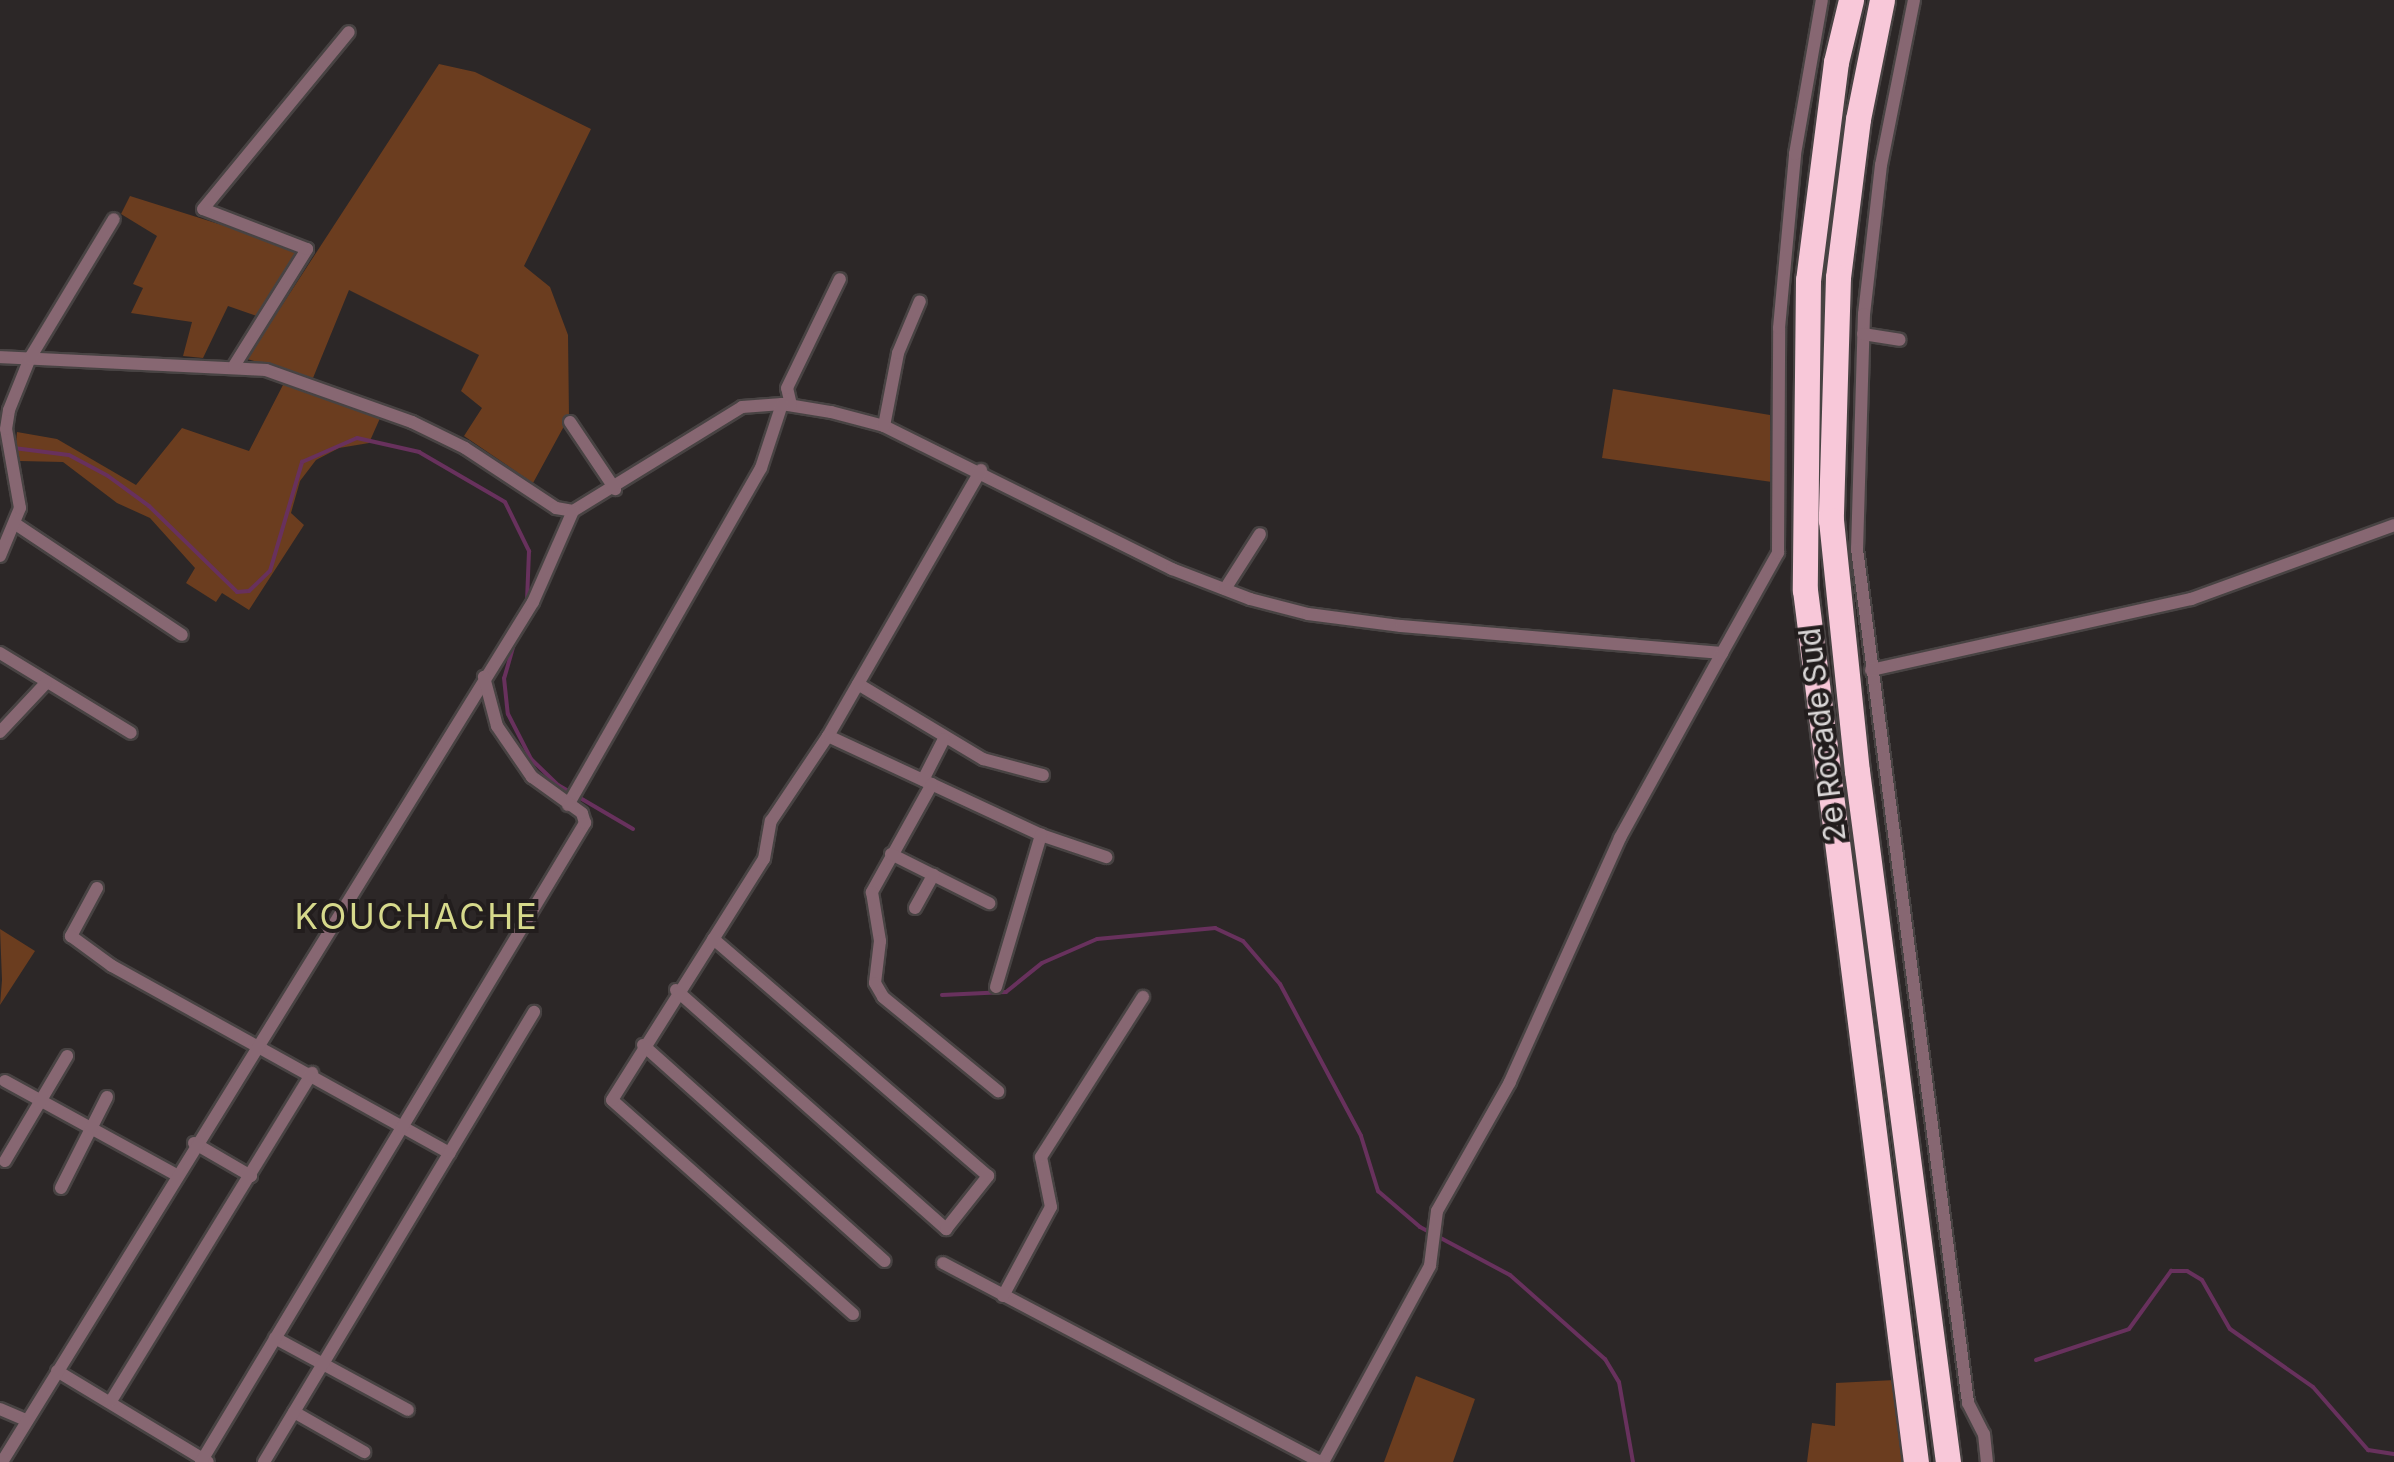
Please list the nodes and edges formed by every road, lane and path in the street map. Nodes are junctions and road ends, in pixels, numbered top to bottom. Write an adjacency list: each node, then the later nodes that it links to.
1 (1822, 0): 27 (street)
2 (1851, 0): 84 (highway, 2e Rocade Sud)
3 (1882, 0): 85 (highway, 2e Rocade Sud)
4 (1914, 0): 9 (street)
5 (349, 32): 13 (street)
6 (114, 219): 12 (street)
7 (840, 279): 14 (street)
8 (920, 300): 16 (street)
9 (1862, 334): 10 (street); 28 (street)
10 (1900, 340)
11 (0, 357): 12 (street)
12 (30, 358): 13 (street); 20 (street)
13 (234, 366): 19 (street)
14 (786, 405): 16 (street); 18 (street); 38 (street)
15 (570, 422): 18 (street)
16 (884, 426): 17 (street)
17 (981, 470): 24 (street); 31 (street)
18 (615, 489): 19 (street)
19 (573, 511): 29 (street)
20 (17, 525): 23 (street); 25 (street)
21 (2394, 526): 28 (street)
22 (1260, 534): 24 (street)
23 (0, 554)
24 (1225, 589): 27 (street)
25 (182, 636)
26 (0, 652): 30 (street)
27 (1722, 653): 83 (street)
28 (1872, 670): 86 (street)
29 (484, 677): 38 (street); 52 (street)
30 (46, 683): 32 (street); 33 (street)
31 (858, 684): 34 (street); 35 (street)
32 (0, 732)
33 (131, 733)
34 (828, 736): 37 (street); 46 (street)
35 (944, 739): 36 (street); 37 (street)
36 (1043, 775)
37 (927, 782): 39 (street); 40 (street)
38 (568, 805): 59 (street)
39 (1041, 835): 41 (street); 47 (street)
40 (891, 854): 42 (street); 56 (street)
41 (1106, 857)
42 (932, 876): 44 (street); 45 (street)
43 (98, 888): 52 (street)
44 (989, 903)
45 (915, 908)
46 (713, 938): 48 (street); 48 (street)
47 (996, 987)
48 (676, 990): 51 (street)
49 (1142, 996): 69 (street)
50 (534, 1012): 62 (street)
51 (643, 1045): 67 (street); 70 (street)
52 (262, 1050): 54 (street); 61 (street)
53 (68, 1056): 58 (street)
54 (312, 1073): 59 (street); 65 (street)
55 (4, 1081): 58 (street)
56 (998, 1091)
57 (107, 1097): 60 (street)
58 (40, 1102): 60 (street); 63 (street)
59 (402, 1128): 62 (street); 71 (street)
60 (89, 1130): 64 (street); 66 (street)
61 (194, 1144): 64 (street); 65 (street)
62 (450, 1153): 72 (street)
63 (5, 1161)
64 (175, 1174): 73 (street)
65 (251, 1176): 74 (street)
66 (60, 1188)
67 (885, 1261)
68 (943, 1263): 69 (street)
69 (1003, 1296): 83 (street)
70 (853, 1314)
71 (275, 1338): 72 (street); 80 (street)
72 (321, 1368): 76 (street); 77 (street)
73 (57, 1370): 74 (street); 78 (street)
74 (111, 1401): 80 (street)
75 (0, 1409): 78 (street)
76 (408, 1410)
77 (294, 1412): 79 (street); 82 (street)
78 (26, 1420): 81 (street)
79 (364, 1452)
80 (204, 1461)
81 (2, 1462)
82 (264, 1462)
83 (1322, 1462)
84 (1916, 1462)
85 (1948, 1462)
86 (1987, 1462)

